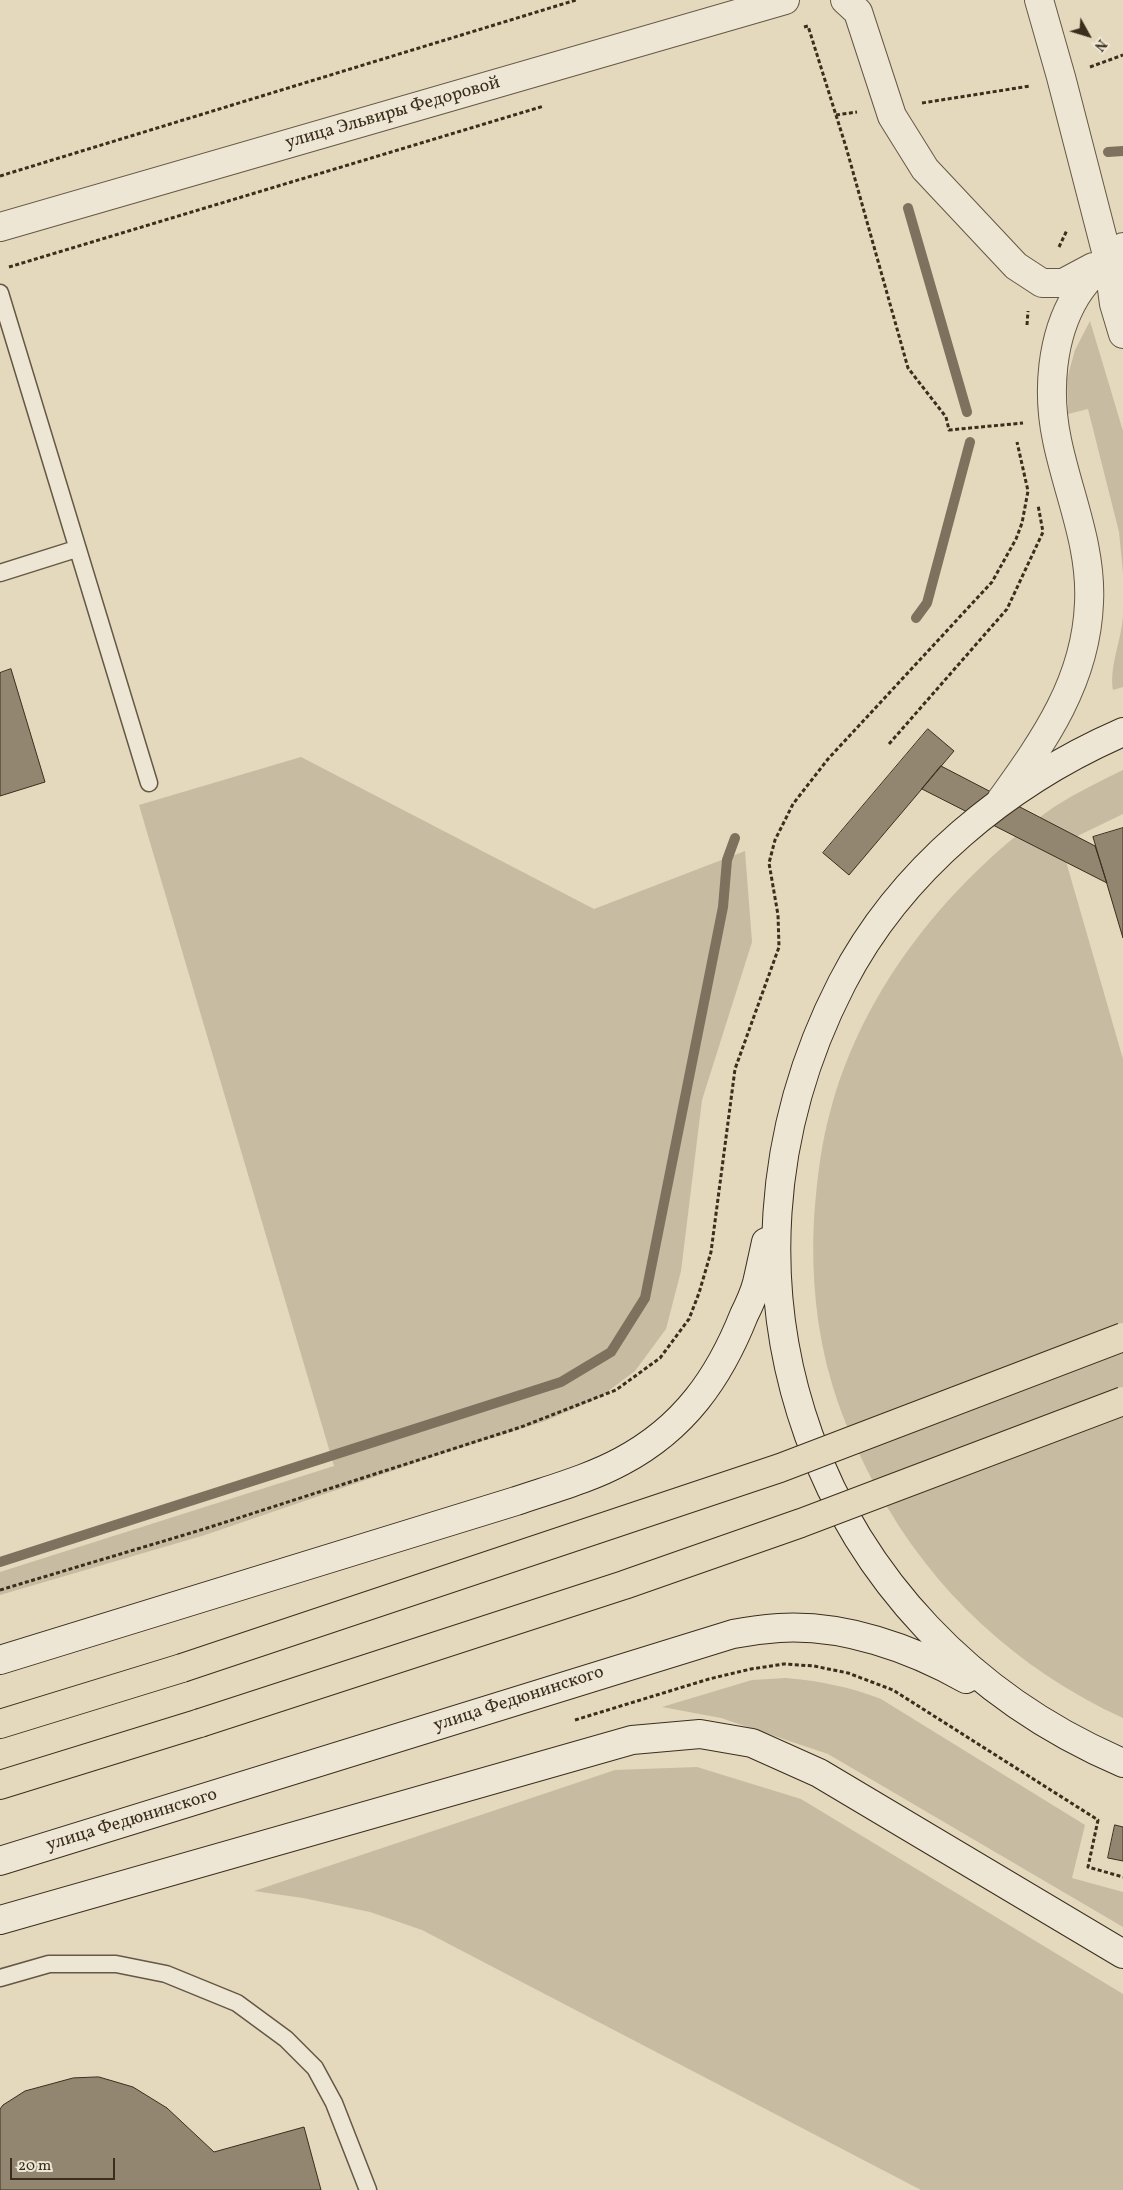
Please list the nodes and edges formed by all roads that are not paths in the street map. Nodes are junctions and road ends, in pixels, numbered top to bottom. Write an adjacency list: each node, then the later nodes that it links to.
1 (785, 0): 4 (main road, улица Эльвиры Федоровой)
2 (845, 0): 5 (main road)
3 (1039, 0): 5 (main road)
4 (0, 227)
5 (1115, 253): 7 (main road); 12 (main road)
6 (0, 293): 8 (lane)
7 (1123, 334)
8 (76, 549): 9 (lane); 11 (lane)
9 (0, 573)
10 (1123, 732): 12 (main road)
11 (149, 783)
12 (1001, 800): 13 (main road)
13 (781, 1172): 16 (main road); 17 (main road)
14 (1123, 1337): 18 (highway, bridge)
15 (1123, 1401): 20 (highway, bridge)
16 (0, 1660)
17 (1032, 1716): 19 (main road); 21 (main road, улица Федюнинского)
18 (0, 1724)
19 (1123, 1763)
20 (0, 1785)
21 (0, 1861)
22 (0, 1920): 23 (main road)
23 (1123, 1954)
24 (0, 1978): 25 (lane)
25 (368, 2190)

